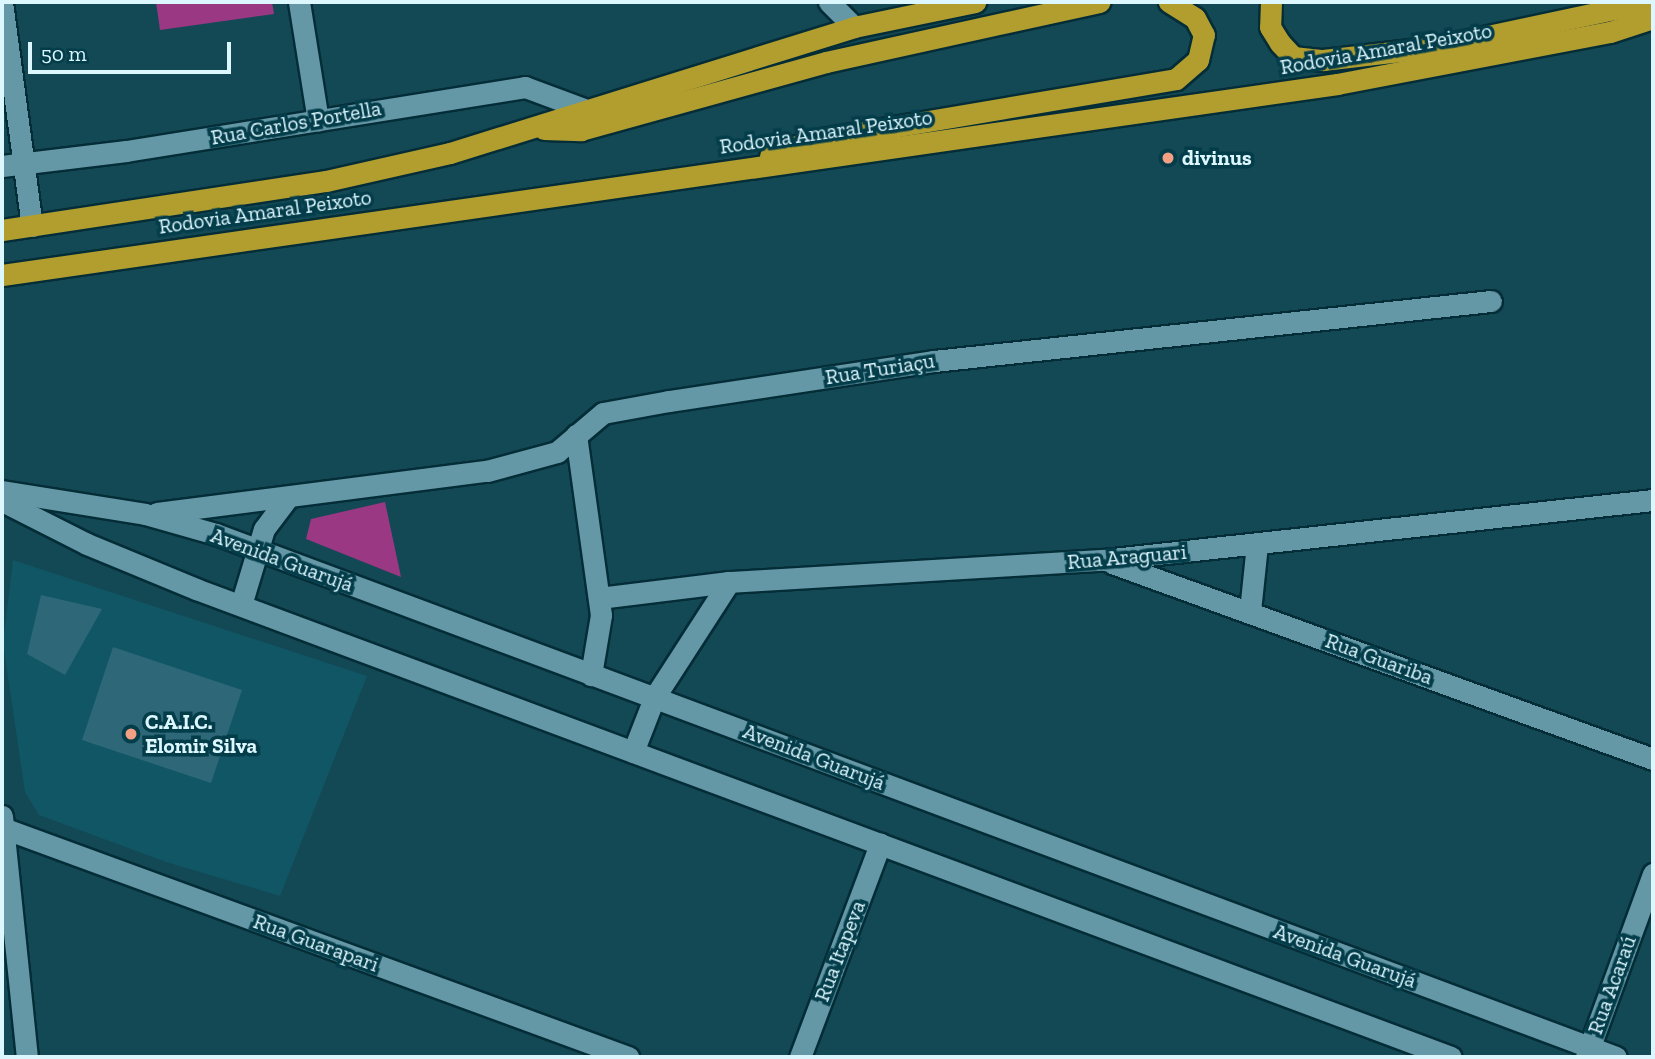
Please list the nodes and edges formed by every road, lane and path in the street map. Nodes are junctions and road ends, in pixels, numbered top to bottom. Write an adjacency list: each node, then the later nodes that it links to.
1 (2, 2): 14 (street)
2 (299, 2): 12 (street)
3 (829, 2): 10 (street)
4 (975, 2): 10 (highway, Rodovia Amaral Peixoto)
5 (1100, 2): 13 (highway)
6 (1169, 2): 16 (highway)
7 (1271, 2): 8 (highway)
8 (1647, 2)
9 (1653, 18): 16 (highway, Rodovia Amaral Peixoto)
10 (854, 27): 11 (highway, Rodovia Amaral Peixoto)
11 (587, 110): 12 (street, Rua Carlos Portella); 13 (highway, Rodovia Amaral Peixoto)
12 (318, 120): 14 (street, Rua Carlos Portella)
13 (528, 129): 17 (highway, Rodovia Amaral Peixoto)
14 (24, 163): 15 (street, Rua Carlos Portella); 17 (street)
15 (2, 166)
16 (732, 170): 19 (highway, Rodovia Amaral Peixoto)
17 (32, 226): 18 (highway, Rodovia Amaral Peixoto)
18 (2, 230)
19 (2, 275)
20 (1491, 301): 21 (street, Rua Turiaçu)
21 (576, 436): 22 (street, Rua Turiaçu); 30 (street)
22 (287, 498): 25 (street, Rua Turiaçu); 27 (street)
23 (1653, 500): 26 (street, Rua Araguari)
24 (4, 504): 25 (street, Avenida Guarujá); 31 (street, Avenida Guarujá)
25 (145, 514): 27 (street, Avenida Guarujá)
26 (1257, 544): 28 (street, Rua Araguari); 32 (street)
27 (260, 551): 31 (street); 33 (street, Avenida Guarujá)
28 (1103, 560): 29 (street, Rua Araguari); 32 (street, Rua Guariba)
29 (729, 582): 30 (street, Rua Araguari); 34 (street)
30 (599, 598): 33 (street)
31 (241, 605): 35 (street, Avenida Guarujá)
32 (1250, 611): 36 (street, Rua Guariba)
33 (591, 675): 34 (street, Avenida Guarujá)
34 (654, 698): 35 (street); 40 (street, Avenida Guarujá)
35 (633, 752): 38 (street, Avenida Guarujá)
36 (1653, 760)
37 (2, 821): 41 (street); 42 (street, Rua Guarapari)
38 (880, 844): 43 (street, Rua Itapeva); 44 (street, Avenida Guarujá)
39 (1653, 874): 40 (street, Rua Acaraú)
40 (1588, 1052): 45 (street, Avenida Guarujá)
41 (27, 1057)
42 (628, 1057)
43 (800, 1057)
44 (1451, 1057)
45 (1616, 1057)

